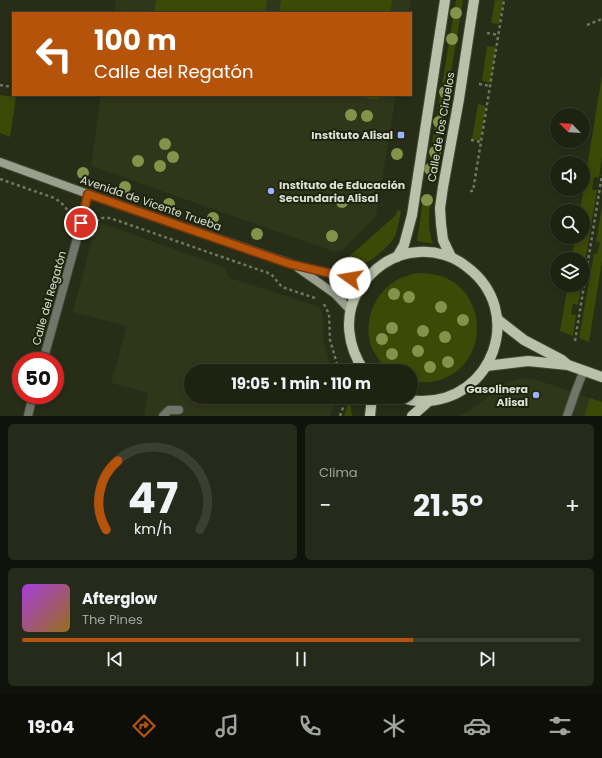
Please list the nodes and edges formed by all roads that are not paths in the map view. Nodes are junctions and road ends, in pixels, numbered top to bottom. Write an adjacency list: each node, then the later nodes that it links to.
1 (445, 0): 5 (main road, Calle de los Ciruelos)
2 (474, 0): 6 (main road, Calle de los Ciruelos)
3 (0, 162): 4 (main road, Avenida de Vicente Trueba)
4 (88, 194): 7 (main road, Avenida de Vicente Trueba); 11 (street, Calle del Regatón)
5 (397, 257): 6 (main road); 8 (main road)
6 (451, 257): 10 (main road)
7 (295, 265): 8 (main road, Avenida de Vicente Trueba); 9 (main road, Avenida de Vicente Trueba)
8 (364, 281): 9 (main road)
9 (351, 311): 12 (main road)
10 (497, 319): 13 (main road); 14 (main road)
11 (45, 352)
12 (360, 364)
13 (568, 364): 14 (main road); 15 (main road)
14 (486, 366): 18 (main road)
15 (584, 370): 16 (main road); 26 (street)
16 (602, 377)
17 (418, 400): 18 (main road)
18 (429, 401): 25 (main road)
19 (31, 404): 22 (street)
20 (371, 404): 24 (main road)
21 (179, 410): 23 (street)
22 (28, 416)
23 (163, 416)
24 (370, 416)
25 (412, 416)
26 (567, 416)

